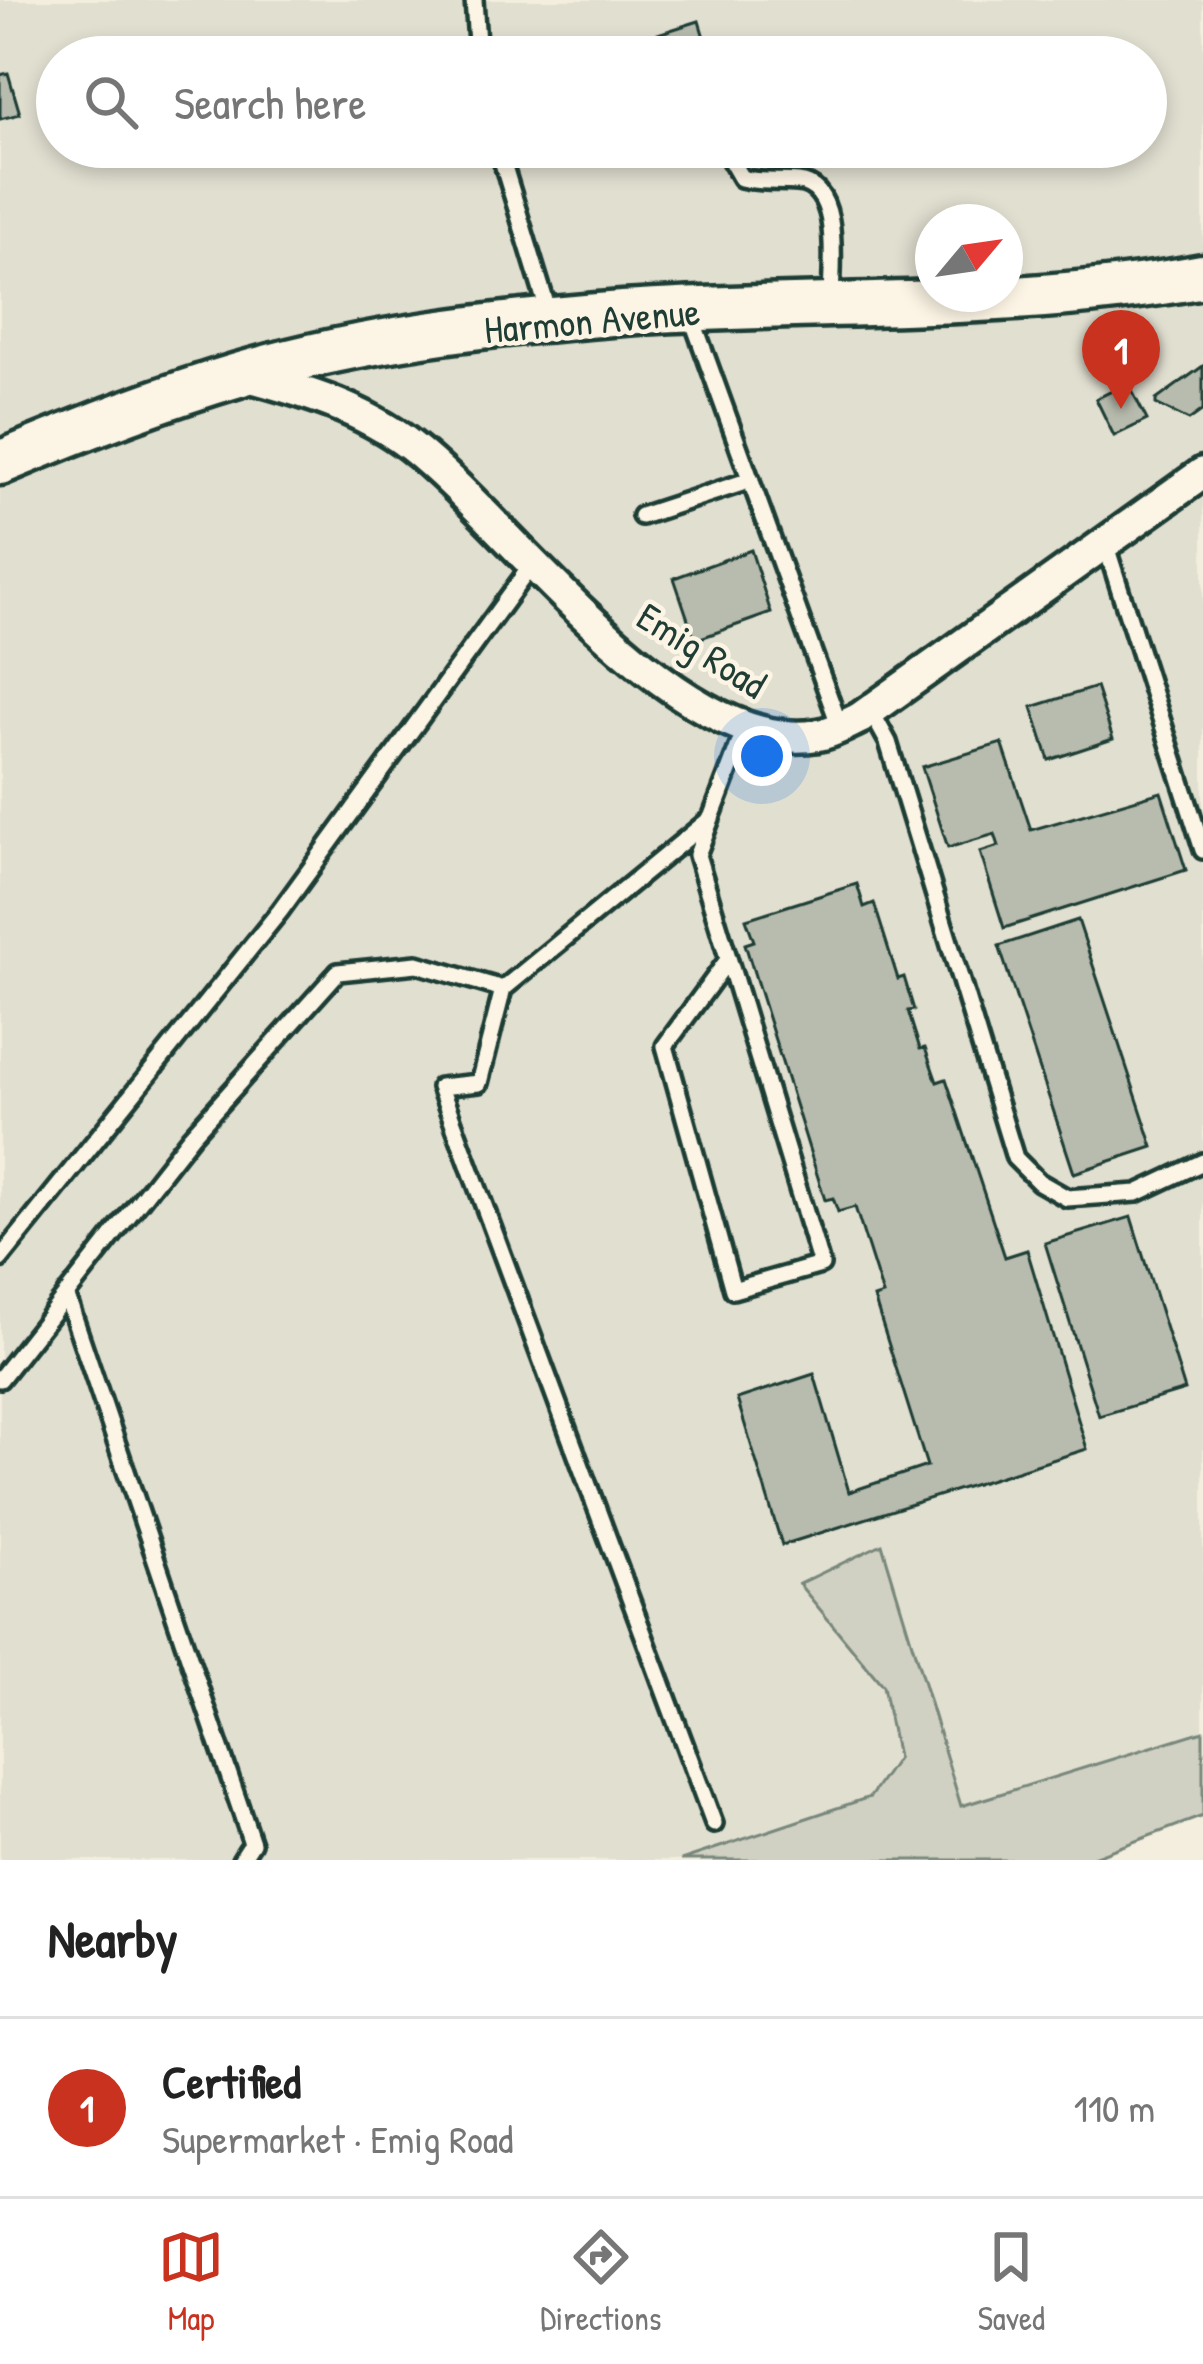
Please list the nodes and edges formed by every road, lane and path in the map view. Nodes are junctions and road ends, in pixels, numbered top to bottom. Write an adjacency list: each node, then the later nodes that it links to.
1 (474, 0): 2 (lane)
2 (477, 36)
3 (504, 168): 8 (lane)
4 (735, 168): 6 (lane)
5 (1203, 275): 6 (main road, Harmon Avenue)
6 (831, 304): 7 (main road, Harmon Avenue)
7 (689, 311): 8 (main road, Harmon Avenue); 12 (lane)
8 (550, 320): 9 (main road, Harmon Avenue)
9 (241, 374): 10 (main road, Harmon Avenue); 15 (street, Emig Road)
10 (0, 463)
11 (1203, 472): 14 (street, Emig Road)
12 (751, 480): 13 (lane); 17 (lane)
13 (640, 516)
14 (1105, 543): 16 (street, Emig Road); 20 (lane)
15 (533, 563): 18 (street, Emig Road); 24 (lane)
16 (871, 711): 17 (street, Emig Road); 23 (lane)
17 (840, 727): 18 (street, Emig Road)
18 (745, 729): 19 (lane)
19 (712, 817): 21 (lane); 22 (lane)
20 (1203, 850)
21 (727, 961): 21 (lane)
22 (502, 989): 25 (lane); 27 (lane)
23 (1203, 1162)
24 (0, 1258)
25 (66, 1294): 26 (lane); 28 (lane)
26 (0, 1379)
27 (714, 1824)
28 (241, 1860)

